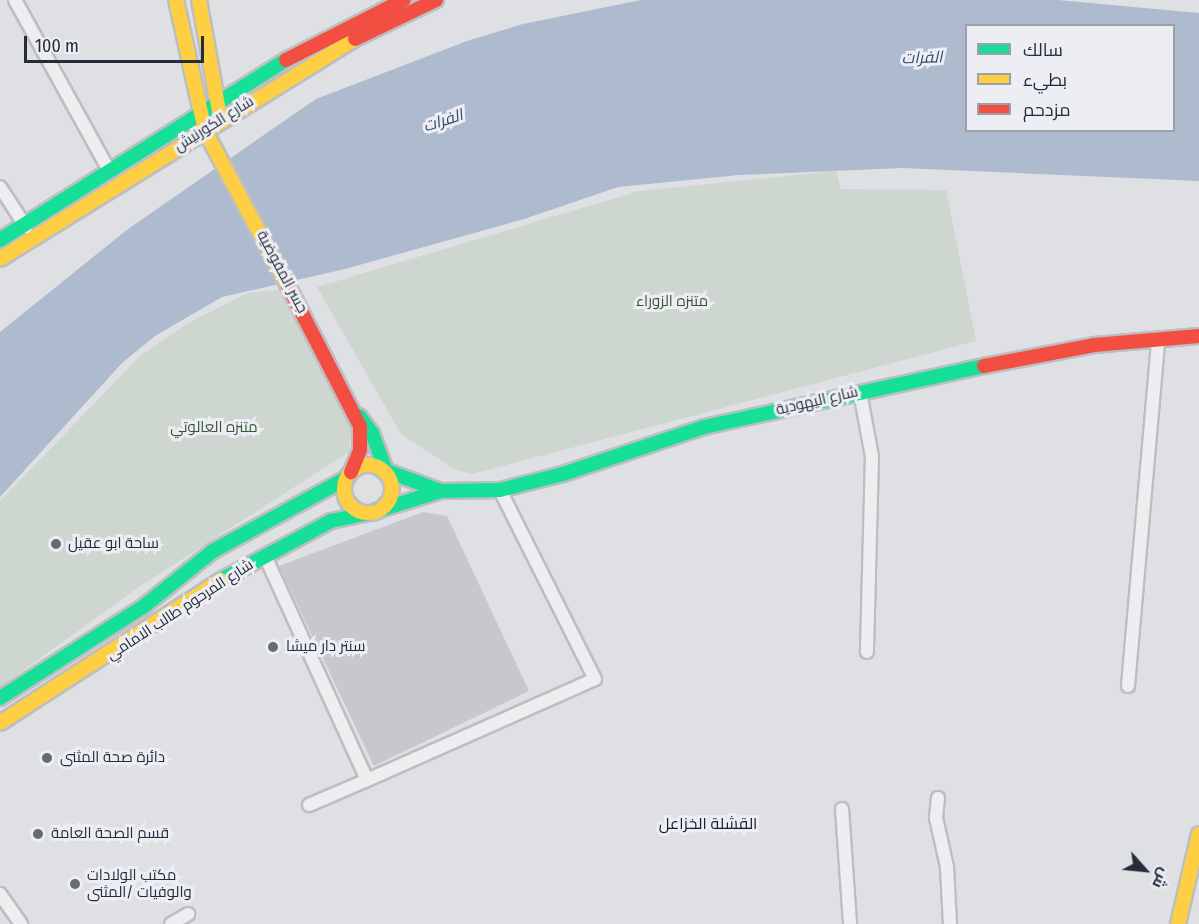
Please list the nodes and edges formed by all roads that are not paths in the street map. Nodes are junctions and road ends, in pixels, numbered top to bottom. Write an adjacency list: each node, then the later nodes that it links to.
1 (15, 0): 11 (street)
2 (176, 0): 7 (street, جسر المفوضية)
3 (199, 0): 6 (street)
4 (436, 0): 8 (street, شارع الكورنيش)
5 (397, 1): 6 (street, شارع الكورنيش)
6 (218, 103): 7 (street, شارع الكورنيش); 8 (street)
7 (199, 115): 9 (street, جسر المفوضية); 11 (street, شارع الكورنيش)
8 (220, 121): 9 (street, شارع الكورنيش); 10 (street)
9 (204, 131): 10 (street, جسر المفوضية); 15 (street, شارع الكورنيش)
10 (220, 153): 19 (street, جسر المفوضية)
11 (110, 172): 13 (street, شارع الكورنيش)
12 (0, 187): 13 (street)
13 (26, 227): 14 (street, شارع الكورنيش)
14 (0, 240)
15 (2, 253)
16 (1199, 336): 17 (street, شارع اليهودية)
17 (1158, 340): 18 (street, شارع اليهودية); 27 (street)
18 (860, 392): 22 (street, شارع اليهودية); 26 (street)
19 (351, 406): 20 (street); 21 (street)
20 (385, 473): 21 (street); 23 (street); 24 (street)
21 (349, 475): 24 (street); 28 (street, شارع المرحوم طالب الامامي)
22 (500, 490): 23 (street, شارع اليهودية); 30 (street)
23 (441, 491): 24 (street, شارع المرحوم طالب الامامي)
24 (372, 512): 25 (street, شارع المرحوم طالب الامامي)
25 (265, 556): 29 (street, شارع المرحوم طالب الامامي); 30 (street)
26 (867, 652)
27 (1128, 686)
28 (0, 698)
29 (0, 723)
30 (367, 780): 32 (street)
31 (938, 798): 40 (street)
32 (309, 805)
33 (842, 808): 39 (street)
34 (1199, 834): 41 (street)
35 (0, 894): 37 (street)
36 (188, 914): 38 (street)
37 (21, 924)
38 (171, 924)
39 (850, 924)
40 (950, 924)
41 (1178, 924)

